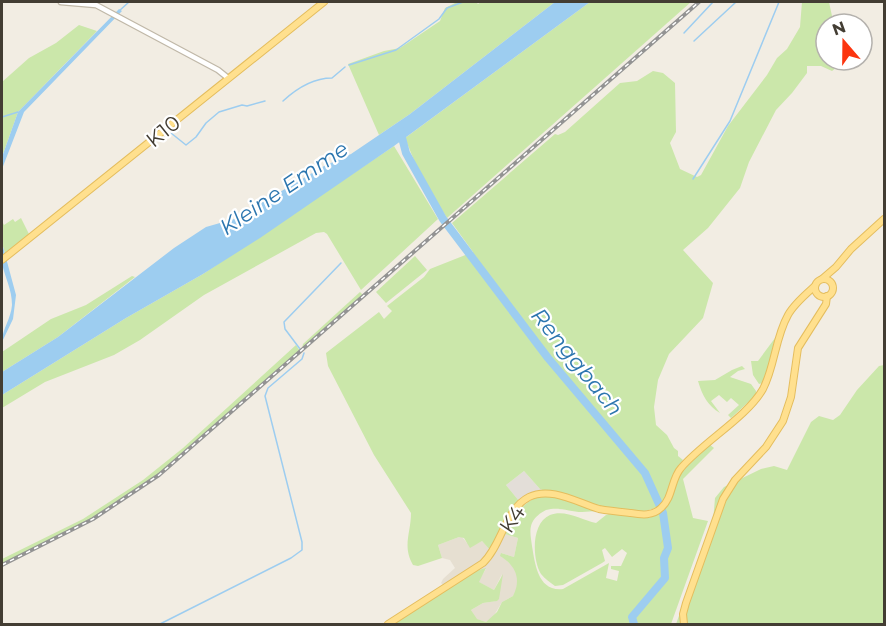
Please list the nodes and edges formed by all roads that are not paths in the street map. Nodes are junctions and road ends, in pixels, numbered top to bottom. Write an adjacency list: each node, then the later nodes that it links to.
1 (61, 2): 3 (street)
2 (324, 2): 4 (main road, K10)
3 (96, 3): 4 (street)
4 (228, 78): 6 (main road, K10)
5 (885, 219): 7 (main road)
6 (4, 258)
7 (836, 267): 8 (main road); 9 (main road)
8 (822, 279): 9 (main road); 10 (main road)
9 (831, 283): 11 (main road)
10 (815, 286): 11 (main road); 12 (main road)
11 (822, 296): 12 (main road); 14 (main road)
12 (801, 300): 13 (main road, K4)
13 (388, 624)
14 (684, 624)

